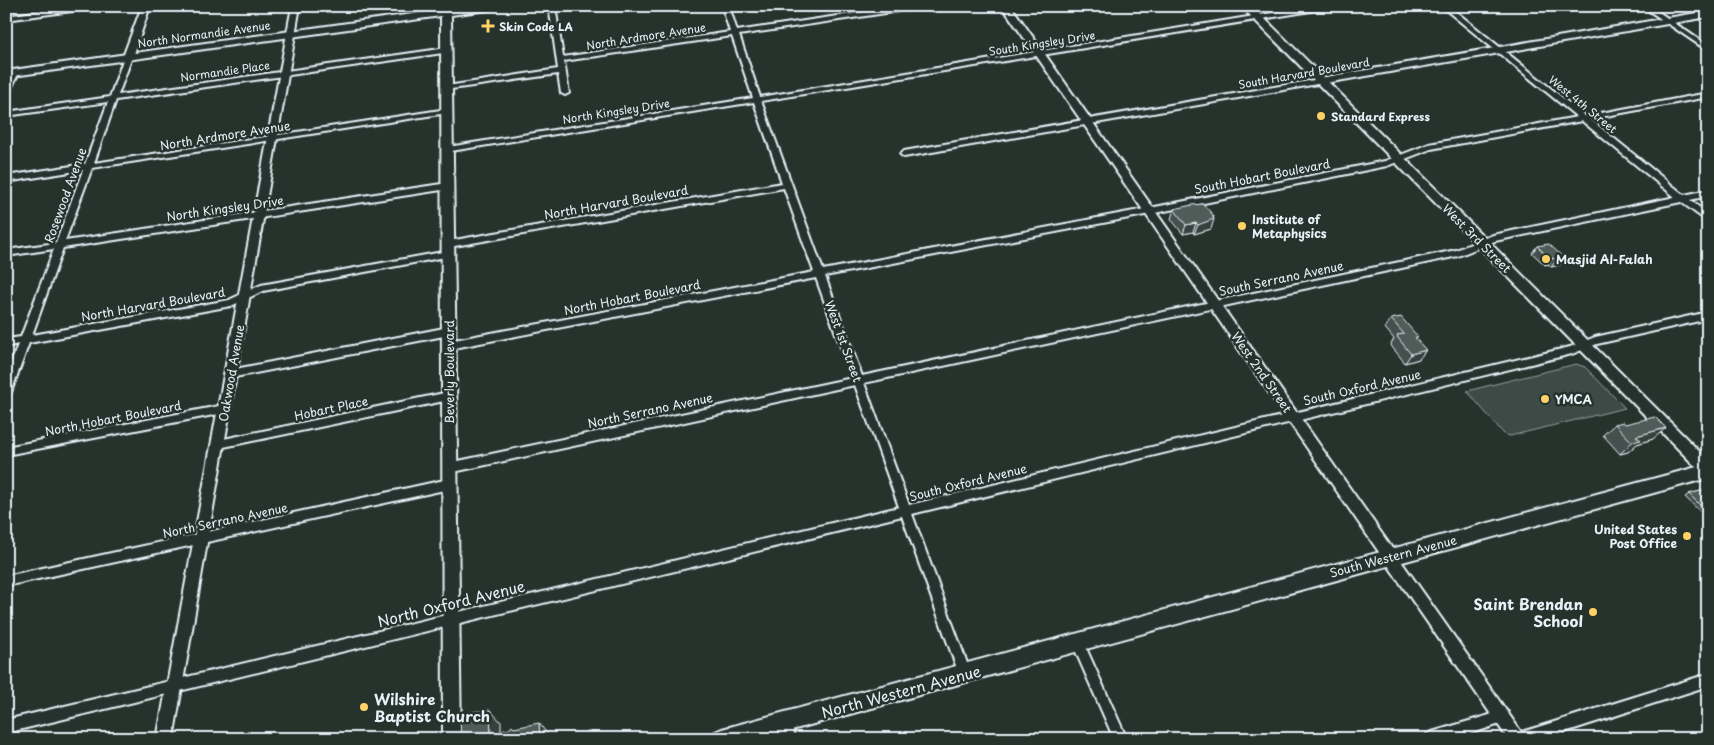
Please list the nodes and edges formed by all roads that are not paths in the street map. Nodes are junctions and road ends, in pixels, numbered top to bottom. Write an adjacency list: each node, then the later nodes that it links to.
1 (94, 6): 15 (street)
2 (146, 6): 24 (street, Rosewood Avenue)
3 (296, 6): 18 (street, Oakwood Avenue)
4 (494, 6): 13 (main road, North Normandie Avenue)
5 (552, 6): 25 (street)
6 (725, 6): 19 (street, West 1st Street)
7 (919, 6): 19 (street, North Ardmore Avenue)
8 (1006, 6): 23 (street, West 2nd Street)
9 (1246, 6): 16 (main road, West 3rd Street)
10 (1329, 6): 16 (street, South Kingsley Drive)
11 (1444, 6): 22 (street, West 4th Street)
12 (1644, 6): 17 (street)
13 (446, 10): 18 (main road, North Normandie Avenue); 21 (main road, Beverly Boulevard)
14 (1708, 14): 17 (street, South Harvard Boulevard)
15 (6, 18)
16 (1258, 18): 23 (street, South Kingsley Drive); 29 (main road, West 3rd Street)
17 (1668, 22): 20 (street); 22 (street, South Harvard Boulevard)
18 (291, 34): 24 (main road, North Normandie Avenue); 28 (street, Oakwood Avenue)
19 (735, 34): 25 (street, North Ardmore Avenue); 35 (street, West 1st Street)
20 (1708, 49)
21 (447, 50): 28 (street, Normandie Place); 30 (main road, Beverly Boulevard)
22 (1500, 51): 29 (street, South Harvard Boulevard); 38 (street, West 4th Street)
23 (1040, 54): 35 (street, South Kingsley Drive); 39 (street, West 2nd Street)
24 (128, 57): 27 (main road, North Normandie Avenue); 34 (street, Rosewood Avenue)
25 (559, 60): 26 (street)
26 (561, 71): 30 (street); 32 (street)
27 (11, 73): 31 (street)
28 (285, 74): 34 (street, Normandie Place); 40 (street, Oakwood Avenue)
29 (1320, 81): 39 (street, South Harvard Boulevard); 43 (main road, West 3rd Street)
30 (447, 88): 36 (main road, Beverly Boulevard)
31 (6, 91)
32 (565, 92)
33 (1708, 95): 38 (street, South Hobart Boulevard)
34 (112, 99): 37 (street, Normandie Place); 44 (street, Rosewood Avenue)
35 (758, 100): 41 (street, North Kingsley Drive); 46 (street, West 1st Street)
36 (447, 111): 40 (street, North Ardmore Avenue); 41 (main road, Beverly Boulevard)
37 (6, 114)
38 (1584, 119): 43 (street, South Hobart Boulevard); 49 (street, West 4th Street)
39 (1088, 122): 42 (street, South Harvard Boulevard); 50 (street, West 2nd Street)
40 (272, 139): 44 (street, North Ardmore Avenue); 51 (street, Oakwood Avenue)
41 (448, 150): 47 (main road, Beverly Boulevard)
42 (904, 154)
43 (1398, 158): 50 (street, South Hobart Boulevard); 53 (main road, West 3rd Street)
44 (89, 167): 45 (street, North Ardmore Avenue); 54 (street, Rosewood Avenue)
45 (6, 179)
46 (788, 185): 55 (street, North Harvard Boulevard); 57 (street, West 1st Street)
47 (448, 186): 51 (street, North Kingsley Drive); 55 (main road, Beverly Boulevard)
48 (1708, 193): 49 (street, South Serrano Avenue)
49 (1682, 198): 52 (street, West 4th Street); 53 (street, South Serrano Avenue)
50 (1150, 211): 57 (street, South Hobart Boulevard); 59 (street, West 2nd Street)
51 (259, 216): 54 (street, North Kingsley Drive); 58 (street, Oakwood Avenue)
52 (1708, 219)
53 (1482, 243): 59 (street, South Serrano Avenue); 65 (main road, West 3rd Street)
54 (61, 244): 56 (street, North Kingsley Drive); 62 (street, Rosewood Avenue)
55 (448, 249): 58 (street, North Harvard Boulevard); 61 (main road, Beverly Boulevard)
56 (6, 252)
57 (820, 274): 64 (street, North Hobart Boulevard); 67 (street, West 1st Street)
58 (245, 296): 62 (street, North Harvard Boulevard); 66 (street, Oakwood Avenue)
59 (1214, 305): 67 (street, South Serrano Avenue); 71 (street, West 2nd Street)
60 (1708, 315): 65 (street, South Oxford Avenue)
61 (449, 331): 64 (main road, Beverly Boulevard); 66 (street)
62 (26, 340): 63 (street, North Harvard Boulevard); 68 (street, Rosewood Avenue)
63 (6, 343)
64 (449, 345): 69 (main road, Beverly Boulevard)
65 (1583, 345): 71 (street, South Oxford Avenue); 75 (main road, West 3rd Street)
66 (230, 374): 70 (street, Oakwood Avenue)
67 (857, 380): 74 (street, North Serrano Avenue); 77 (street, West 1st Street)
68 (6, 392)
69 (449, 396): 72 (street, Hobart Place); 74 (main road, Beverly Boulevard)
70 (224, 409): 72 (street, Oakwood Avenue); 73 (street, North Hobart Boulevard)
71 (1294, 417): 77 (street, South Oxford Avenue); 79 (street, West 2nd Street)
72 (219, 444): 78 (street, Oakwood Avenue)
73 (6, 451)
74 (449, 468): 76 (main road, Beverly Boulevard)
75 (1708, 470): 79 (main road, South Western Avenue)
76 (449, 484): 78 (street, North Serrano Avenue); 81 (main road, Beverly Boulevard)
77 (904, 511): 81 (street, North Oxford Avenue); 83 (street, West 1st Street)
78 (202, 539): 80 (street, North Serrano Avenue); 85 (street, Oakwood Avenue)
79 (1392, 556): 82 (main road, South Western Avenue); 86 (street, West 2nd Street)
80 (6, 581)
81 (450, 620): 85 (street, North Oxford Avenue); 90 (main road, Beverly Boulevard)
82 (1078, 643): 83 (main road, North Western Avenue); 92 (street)
83 (965, 674): 88 (main road, North Western Avenue)
84 (1708, 680): 95 (street)
85 (174, 688): 87 (street, North Oxford Avenue); 89 (street, Oakwood Avenue)
86 (1503, 717): 93 (street); 94 (street, West 2nd Street)
87 (6, 727)
88 (787, 730): 91 (main road, North Western Avenue)
89 (165, 739)
90 (452, 739)
91 (722, 739)
92 (1121, 739)
93 (1432, 739)
94 (1518, 739)
95 (1522, 739)

